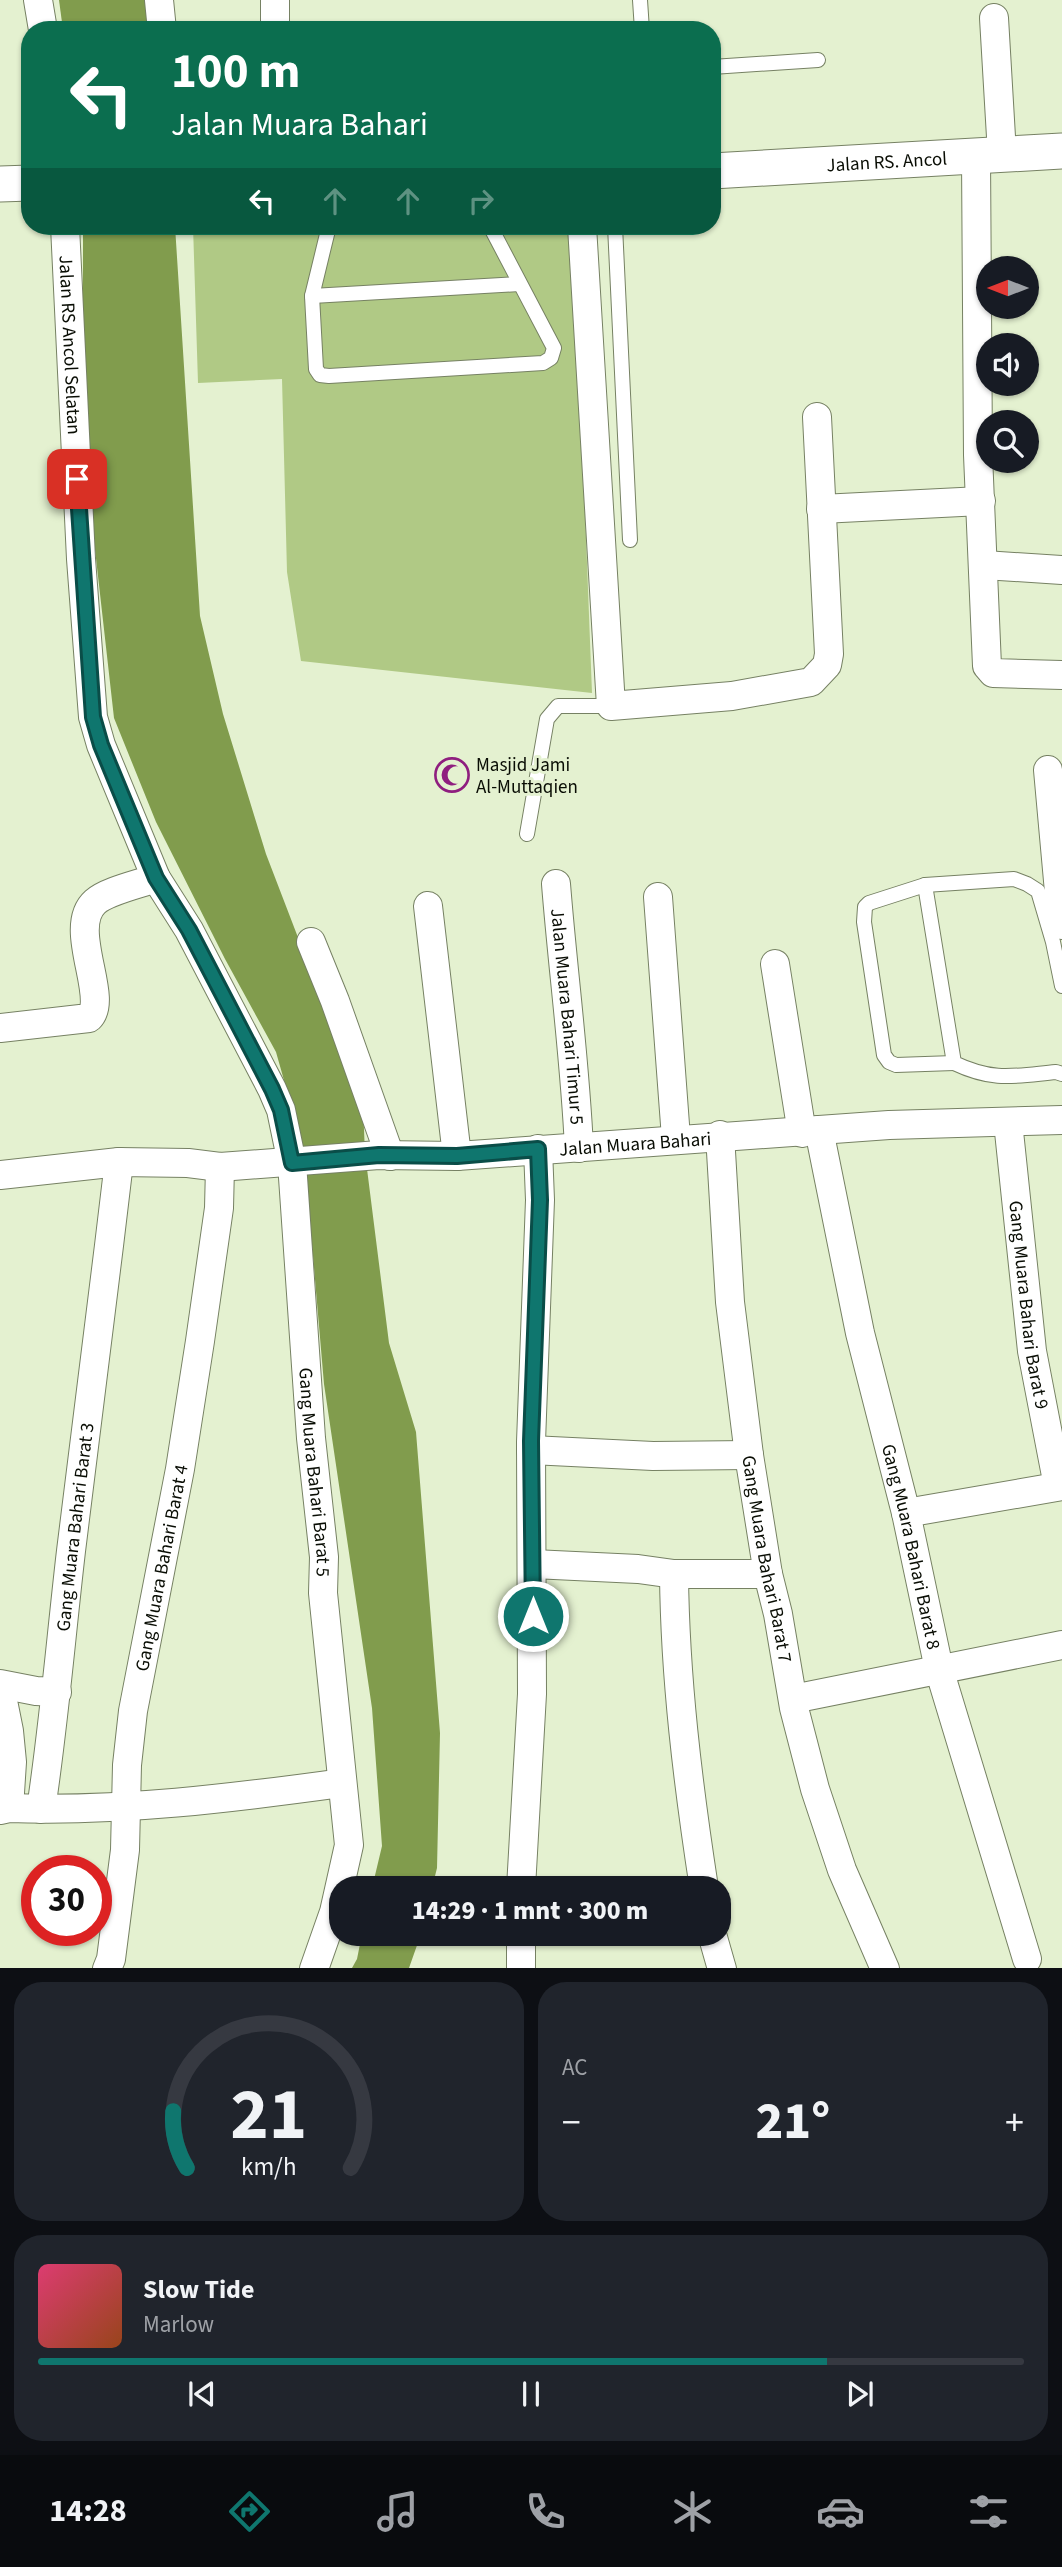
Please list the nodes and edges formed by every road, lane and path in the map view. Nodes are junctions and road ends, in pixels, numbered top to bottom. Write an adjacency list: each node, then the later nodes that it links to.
1 (38, 0): 6 (street)
2 (159, 0): 7 (street)
3 (275, 0): 8 (street)
4 (640, 0): 9 (lane)
5 (994, 18): 13 (street)
6 (42, 21)
7 (161, 21)
8 (275, 21)
9 (641, 21)
10 (818, 60): 11 (lane)
11 (721, 66)
12 (1062, 151): 13 (street, Jalan RS. Ancol)
13 (989, 155): 14 (street, Jalan RS. Ancol); 25 (street)
14 (721, 170)
15 (21, 183): 16 (street)
16 (0, 184)
17 (65, 235): 34 (street, Jalan RS Ancol Selatan)
18 (327, 235): 23 (lane)
19 (494, 235): 22 (lane)
20 (584, 235): 31 (street)
21 (615, 235): 27 (lane)
22 (519, 284): 23 (lane); 23 (lane)
23 (312, 296)
24 (817, 416): 26 (street)
25 (981, 501): 26 (street); 28 (street)
26 (821, 509): 31 (street)
27 (630, 540)
28 (984, 565): 29 (street); 30 (street)
29 (1062, 570)
30 (1062, 675)
31 (611, 706): 33 (lane)
32 (1048, 771): 39 (street)
33 (527, 834)
34 (156, 878): 43 (street); 56 (street, Gang Muara Bahari Barat 5)
35 (556, 884): 51 (street, Jalan Muara Bahari Timur 5)
36 (925, 885): 42 (lane); 44 (lane); 44 (lane)
37 (658, 897): 50 (street)
38 (428, 906): 54 (street)
39 (1062, 925)
40 (311, 942): 53 (street)
41 (775, 964): 48 (street, Gang Muara Bahari Barat 8)
42 (1062, 986)
43 (0, 1028)
44 (954, 1063): 45 (lane)
45 (1060, 1072)
46 (1062, 1120): 47 (street, Jalan Muara Bahari)
47 (1008, 1122): 48 (street, Jalan Muara Bahari); 61 (street, Gang Muara Bahari Barat 9)
48 (811, 1131): 49 (street, Jalan Muara Bahari); 62 (street, Gang Muara Bahari Barat 8)
49 (720, 1135): 50 (street, Jalan Muara Bahari); 60 (street, Gang Muara Bahari Barat 7)
50 (676, 1138): 51 (street, Jalan Muara Bahari)
51 (579, 1148): 52 (street, Jalan Muara Bahari)
52 (538, 1149): 54 (street, Jalan Muara Bahari); 59 (street)
53 (384, 1155): 54 (street, Jalan Muara Bahari); 56 (street, Jalan Muara Bahari)
54 (457, 1156)
55 (119, 1162): 57 (street, Jalan Muara Bahari); 58 (street, Jalan Muara Bahari); 69 (street, Gang Muara Bahari Barat 3)
56 (294, 1163): 57 (street, Jalan Muara Bahari); 71 (street, Gang Muara Bahari Barat 5)
57 (220, 1167): 72 (street, Gang Muara Bahari Barat 4)
58 (0, 1175)
59 (531, 1450): 60 (street); 63 (street)
60 (749, 1455): 65 (street, Gang Muara Bahari Barat 7)
61 (1060, 1486): 62 (street)
62 (906, 1513): 67 (street, Gang Muara Bahari Barat 8)
63 (533, 1564): 64 (street); 75 (street)
64 (674, 1574): 65 (street); 76 (street)
65 (768, 1574): 70 (street, Gang Muara Bahari Barat 7)
66 (1062, 1645): 67 (street)
67 (939, 1669): 70 (street); 79 (street, Gang Muara Bahari Barat 8)
68 (0, 1685): 69 (street); 73 (street)
69 (57, 1692): 74 (street, Gang Muara Bahari Barat 3)
70 (793, 1699): 84 (street, Gang Muara Bahari Barat 7)
71 (342, 1783): 72 (street); 81 (street, Gang Muara Bahari Barat 5)
72 (126, 1805): 74 (street); 80 (street, Gang Muara Bahari Barat 4)
73 (5, 1809): 74 (street)
74 (41, 1809)
75 (522, 1876)
76 (702, 1876)
77 (521, 1946): 82 (street)
78 (715, 1946): 83 (street)
79 (1027, 1959)
80 (107, 1968)
81 (314, 1968)
82 (521, 1968)
83 (722, 1968)
84 (885, 1968)

